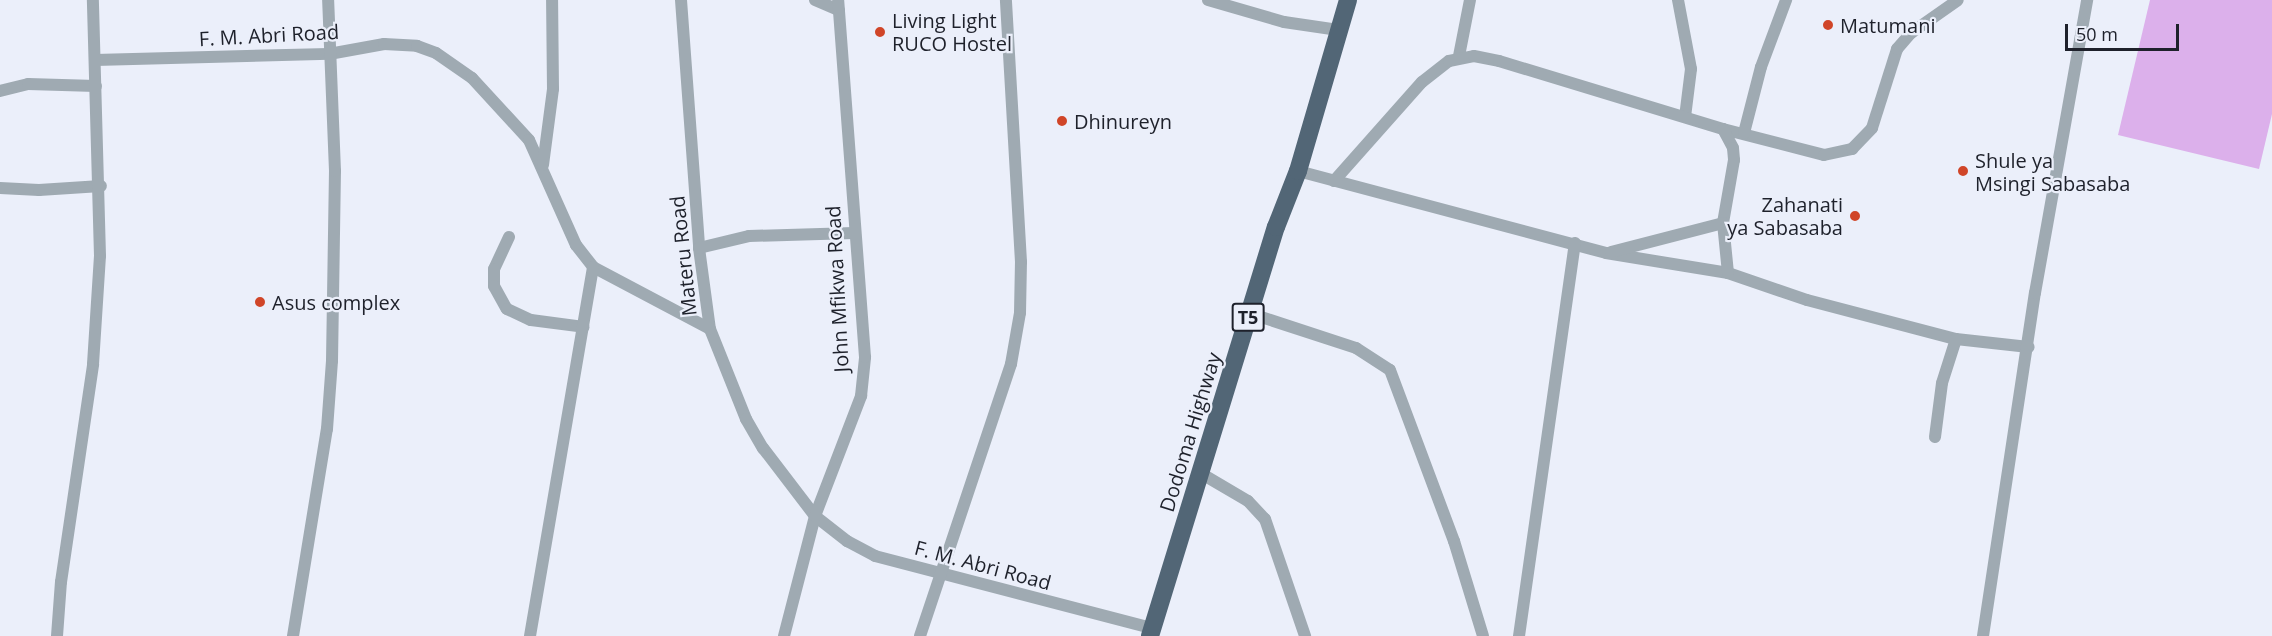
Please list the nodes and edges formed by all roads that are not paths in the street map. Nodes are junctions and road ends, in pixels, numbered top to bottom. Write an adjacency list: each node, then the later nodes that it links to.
1 (93, 0): 20 (street)
2 (328, 0): 18 (street)
3 (552, 0): 26 (street)
4 (681, 0): 35 (street, Materu Road)
5 (815, 0): 15 (street)
6 (1006, 0): 47 (street)
7 (1208, 0): 17 (street)
8 (1348, 0): 17 (highway, Dodoma Highway / T5)
9 (1470, 0): 19 (street)
10 (1678, 0): 23 (street)
11 (1777, 0): 16 (street)
12 (1786, 0): 16 (street)
13 (1958, 0): 25 (street)
14 (2087, 0): 43 (street)
15 (838, 5): 32 (street, John Mfikwa Road)
16 (1780, 18): 25 (street)
17 (1338, 30): 27 (highway, Dodoma Highway / T5)
18 (329, 54): 20 (street, F. M. Abri Road); 26 (street, F. M. Abri Road); 50 (street)
19 (1459, 56): 23 (street); 28 (street)
20 (95, 60): 21 (street)
21 (96, 86): 22 (street); 29 (street)
22 (0, 91)
23 (1685, 117): 24 (street)
24 (1723, 129): 25 (street); 31 (street)
25 (1744, 133)
26 (543, 165): 37 (street, F. M. Abri Road)
27 (1298, 171): 28 (street); 39 (highway, Dodoma Highway / T5)
28 (1334, 181): 34 (street)
29 (100, 186): 30 (street); 49 (street)
30 (0, 188)
31 (1723, 223): 36 (street); 38 (street)
32 (854, 233): 35 (street); 46 (street, John Mfikwa Road)
33 (510, 237): 40 (street)
34 (1575, 243): 36 (street); 56 (street)
35 (699, 249): 41 (street, Materu Road)
36 (1606, 253): 38 (street)
37 (593, 267): 40 (street); 41 (street, F. M. Abri Road)
38 (1728, 273): 42 (street)
39 (1249, 313): 45 (highway, Dodoma Highway / T5); 55 (street)
40 (584, 327): 51 (street)
41 (710, 329): 46 (street, Materu Road)
42 (1956, 339): 43 (street); 44 (street)
43 (2029, 347): 57 (street)
44 (1935, 437)
45 (1202, 474): 48 (highway, Dodoma Highway / T5); 54 (street)
46 (815, 516): 47 (street, F. M. Abri Road); 52 (street, John Mfikwa Road)
47 (942, 574): 48 (street, F. M. Abri Road); 53 (street)
48 (1151, 632)
49 (57, 636)
50 (293, 636)
51 (530, 636)
52 (784, 636)
53 (920, 636)
54 (1305, 636)
55 (1483, 636)
56 (1519, 636)
57 (1983, 636)

